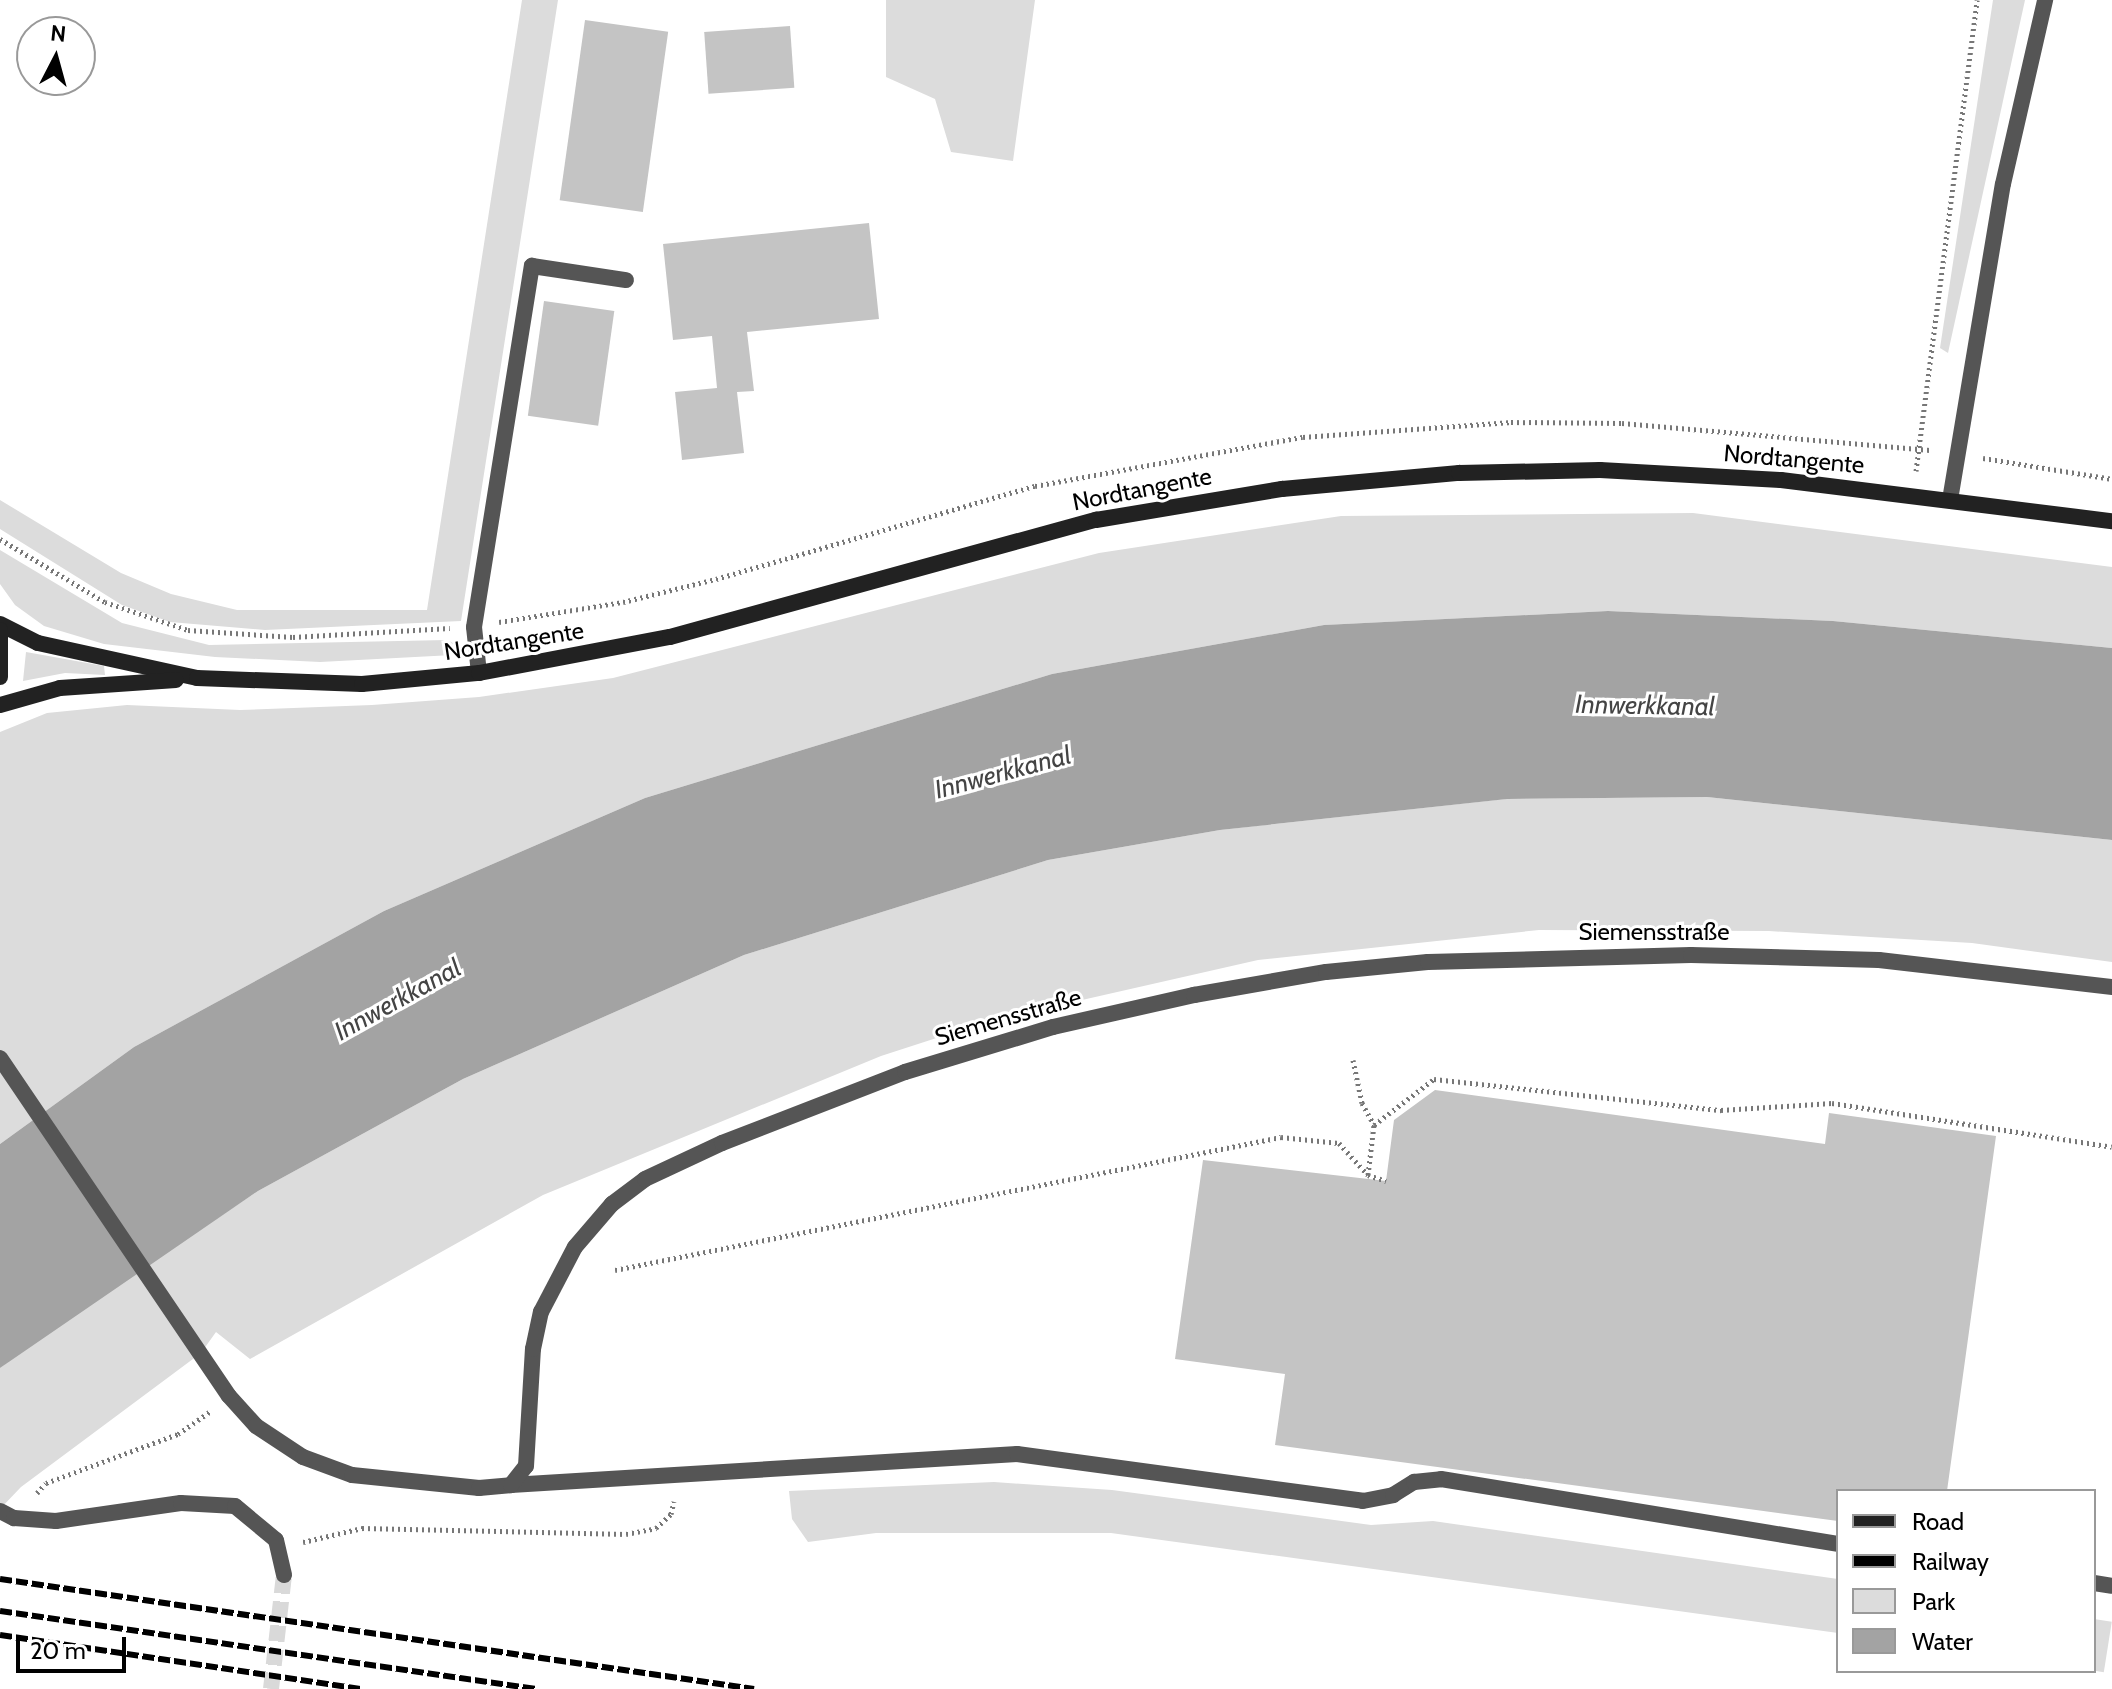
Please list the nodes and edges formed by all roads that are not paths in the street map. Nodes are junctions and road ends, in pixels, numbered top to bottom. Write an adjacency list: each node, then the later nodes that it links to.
1 (2045, 0): 3 (street)
2 (626, 280): 6 (street)
3 (1950, 500): 4 (main road, Nordtangente); 6 (main road, Nordtangente)
4 (2112, 521)
5 (0, 627): 7 (main road, Nordtangente); 8 (main road, Nordtangente)
6 (479, 673): 8 (main road, Nordtangente)
7 (0, 677)
8 (197, 678): 9 (main road, Nordtangente)
9 (0, 705)
10 (2112, 987): 12 (street, Siemensstraße)
11 (0, 1058): 12 (street)
12 (511, 1485): 14 (street)
13 (7, 1515): 15 (street)
14 (1836, 1544)
15 (284, 1575)

